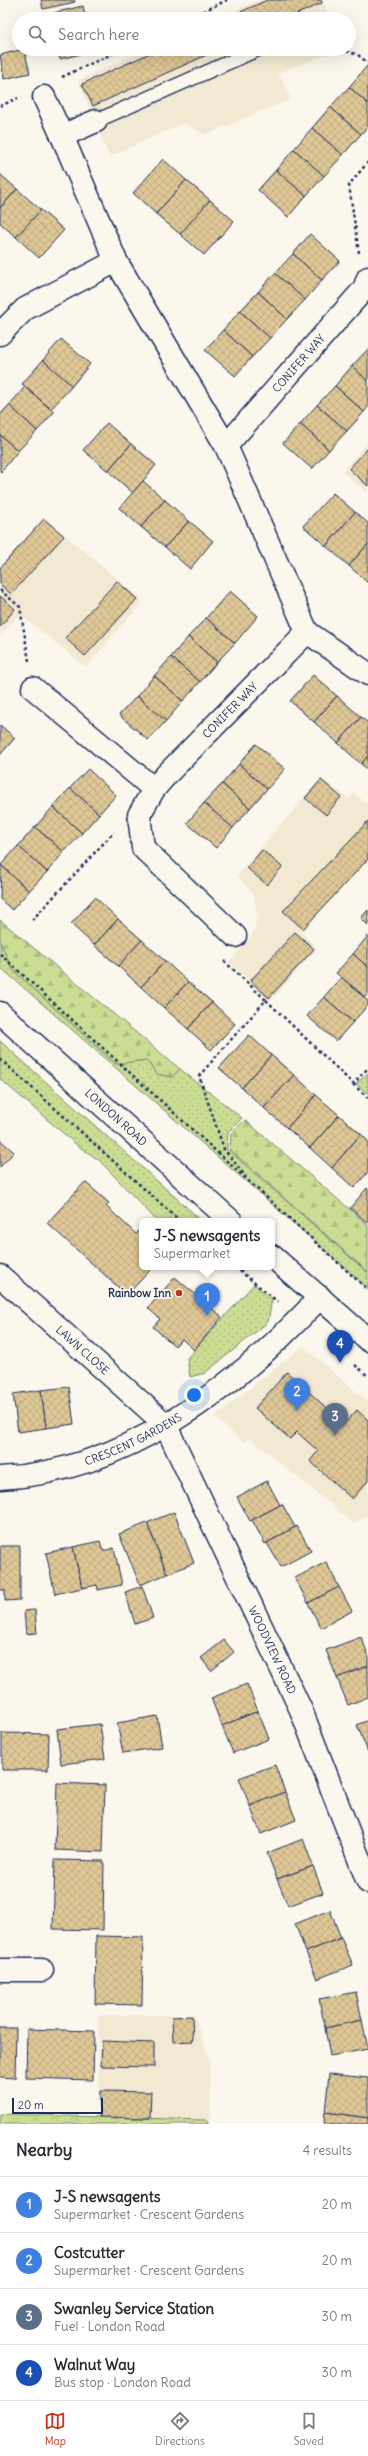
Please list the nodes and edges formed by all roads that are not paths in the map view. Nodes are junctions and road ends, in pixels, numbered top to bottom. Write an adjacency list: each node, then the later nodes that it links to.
1 (243, 56): 3 (lane)
2 (44, 97): 4 (street)
3 (96, 121): 4 (street)
4 (62, 136): 5 (street)
5 (116, 261): 7 (street); 8 (street)
6 (366, 284): 8 (street, CONIFER WAY)
7 (0, 334)
8 (226, 446): 9 (street)
9 (307, 632): 10 (street); 12 (street, CONIFER WAY)
10 (368, 674)
11 (33, 688): 12 (street)
12 (154, 789): 13 (street, CONIFER WAY)
13 (235, 936)
14 (0, 1013): 15 (street, LONDON ROAD)
15 (228, 1218)
16 (275, 1259): 18 (street)
17 (0, 1276): 20 (street, LAWN CLOSE)
18 (320, 1297): 19 (street); 20 (street, CRESCENT GARDENS)
19 (368, 1340)
20 (165, 1424): 21 (street, CRESCENT GARDENS); 22 (street, WOODVIEW ROAD)
21 (0, 1478)
22 (368, 1882)
23 (0, 1970): 24 (street)
24 (42, 1970)

